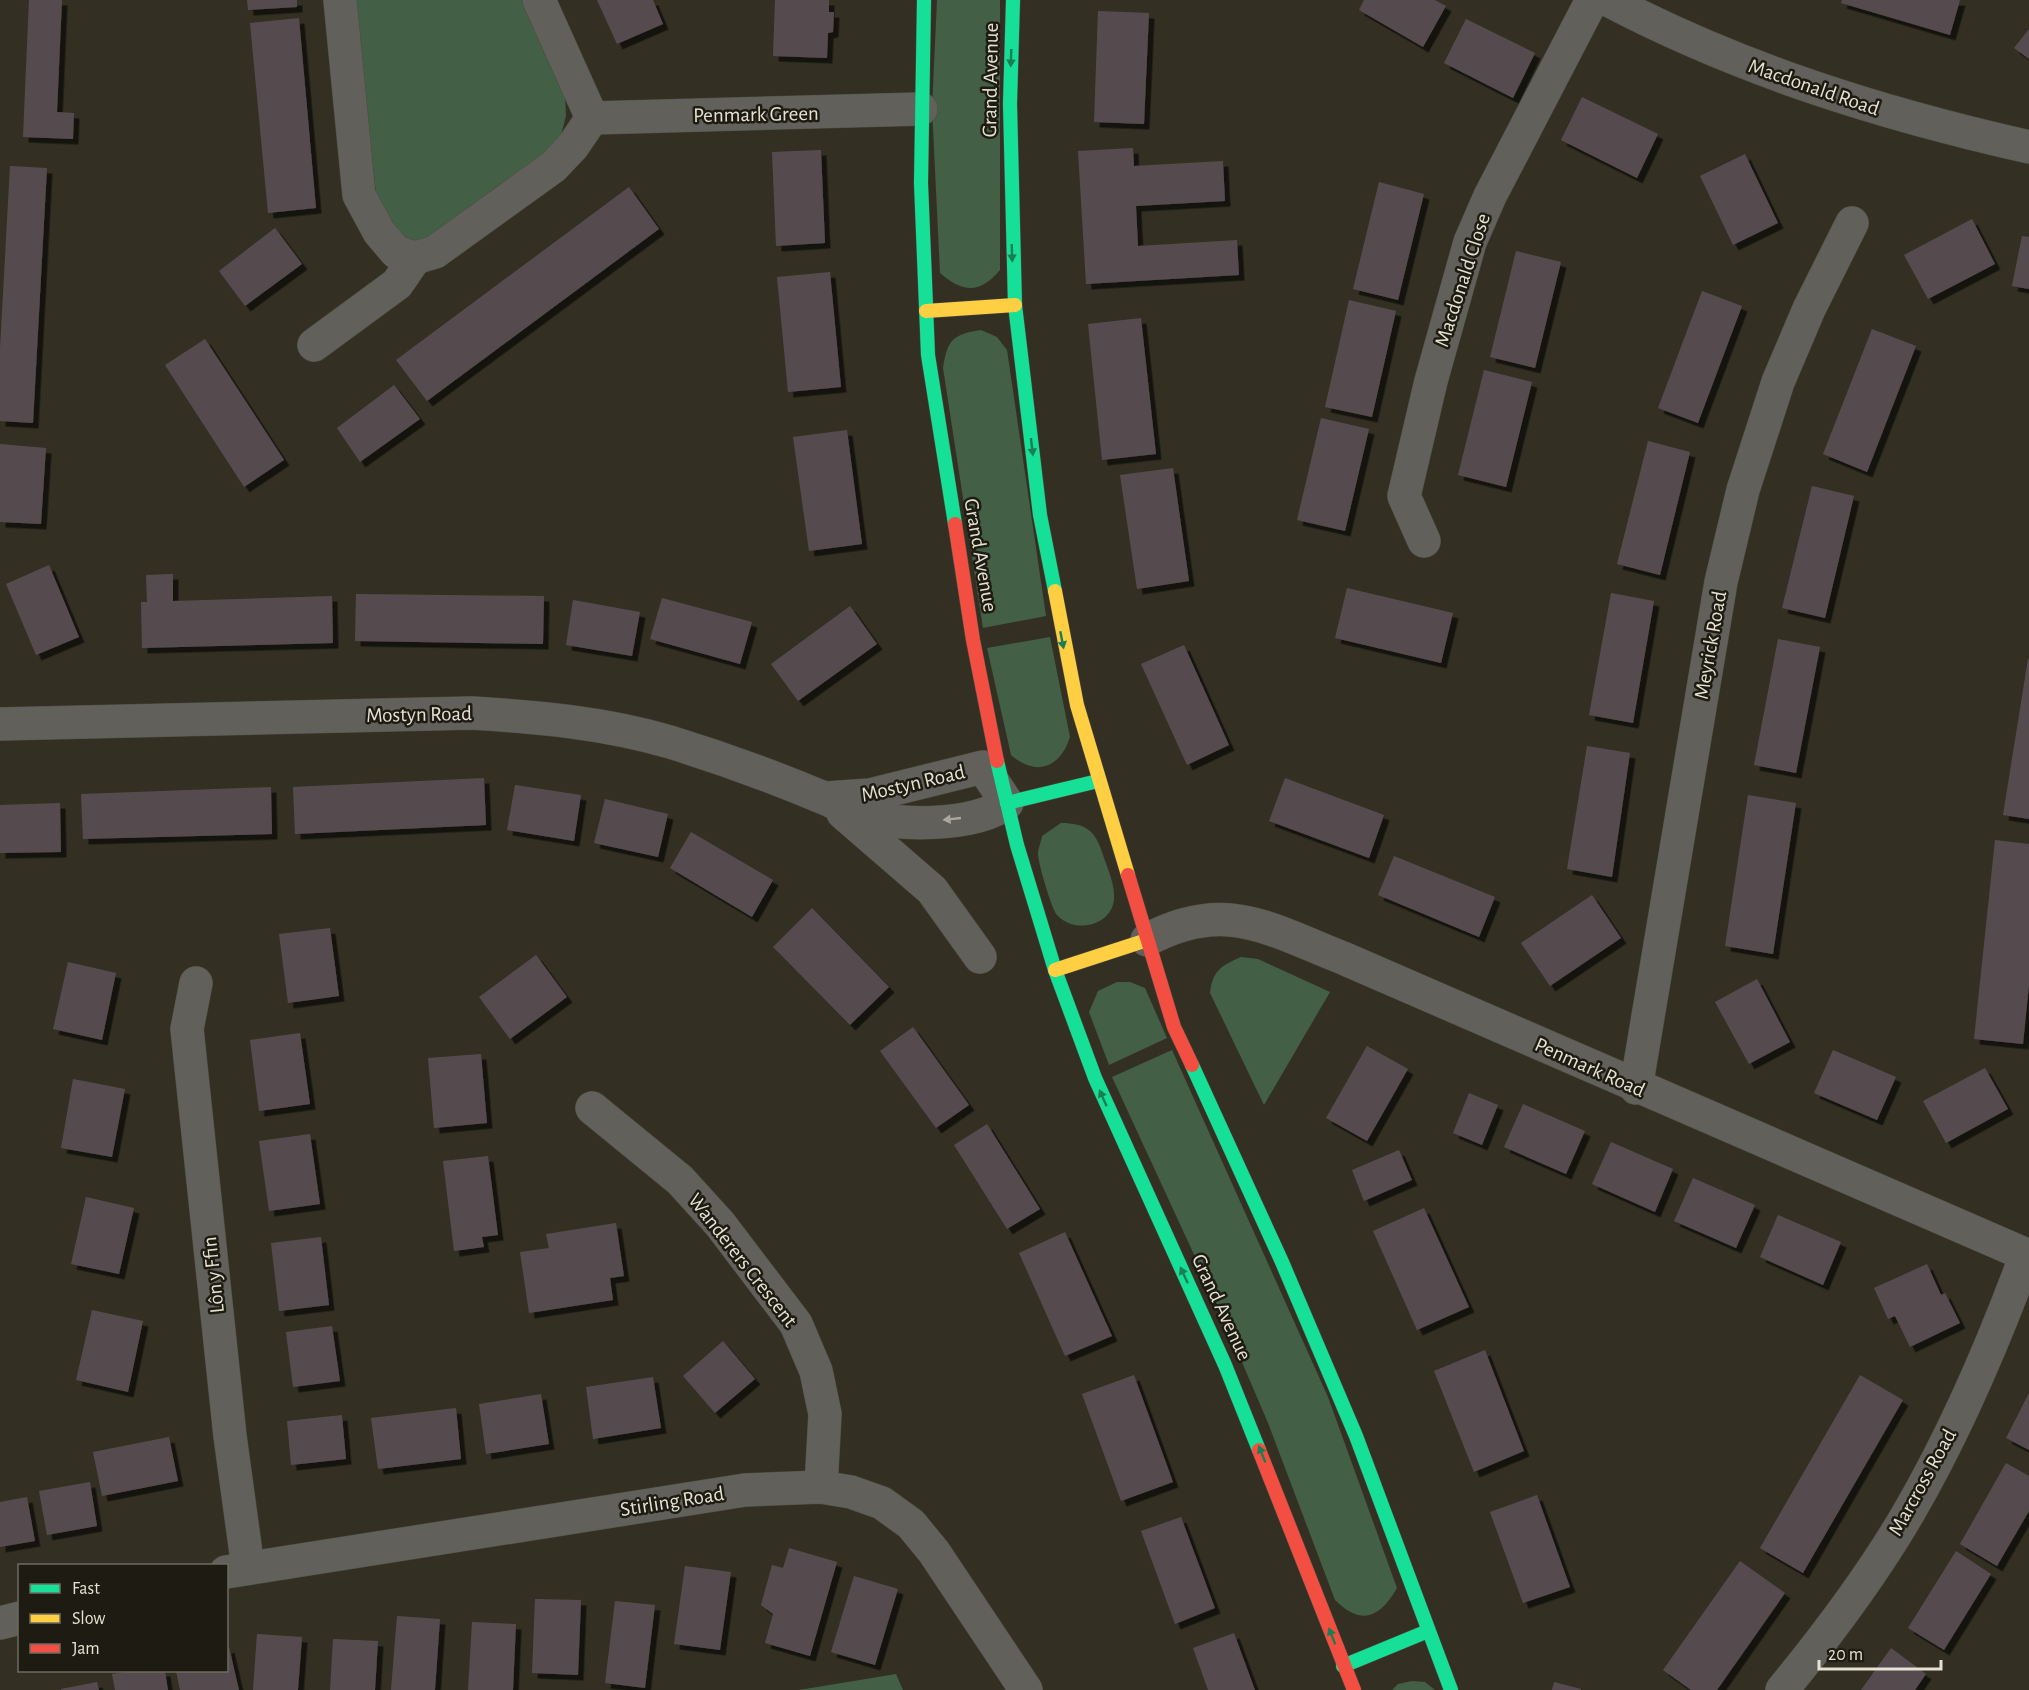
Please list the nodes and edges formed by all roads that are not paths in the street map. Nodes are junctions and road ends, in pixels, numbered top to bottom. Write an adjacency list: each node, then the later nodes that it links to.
1 (340, 0): 11 (street)
2 (539, 0): 8 (street)
3 (924, 0): 7 (street, Grand Avenue)
4 (1013, 0): 12 (street, Grand Avenue, one-way to 12)
5 (1592, 0): 15 (street, Macdonald Close)
6 (1608, 0): 9 (street, Macdonald Road)
7 (921, 109): 8 (street, Penmark Green); 13 (street, Grand Avenue)
8 (592, 118): 11 (street)
9 (2029, 147)
10 (1852, 223): 24 (street, Meyrick Road)
11 (415, 258): 14 (street)
12 (1014, 305): 13 (street); 17 (street, Grand Avenue, one-way to 17)
13 (926, 311): 19 (street, Grand Avenue)
14 (314, 345)
15 (1424, 542)
16 (0, 724): 18 (street, Mostyn Road)
17 (1098, 781): 19 (street); 20 (street, Grand Avenue)
18 (826, 798): 19 (street, Mostyn Road, one-way to 18); 19 (street, Mostyn Road); 21 (street, Mostyn Road)
19 (1007, 803): 22 (street, Grand Avenue)
20 (1147, 940): 22 (street); 24 (street, Penmark Road); 31 (street, Grand Avenue)
21 (980, 957)
22 (1055, 970): 32 (street, Grand Avenue, one-way to 22)
23 (196, 983): 28 (street, Lôn y Ffin)
24 (1636, 1088): 26 (street, Penmark Road)
25 (592, 1108): 27 (street, Wanderers Crescent)
26 (2027, 1256): 36 (street, Marcross Road)
27 (821, 1487): 28 (street, Stirling Road); 33 (street, Stirling Road)
28 (237, 1570)
29 (18, 1618): 30 (street)
30 (0, 1623)
31 (1428, 1631): 32 (street); 35 (street, Grand Avenue)
32 (1343, 1666): 34 (street, Grand Avenue)
33 (1026, 1690)
34 (1354, 1690)
35 (1451, 1690)
36 (1782, 1690)

